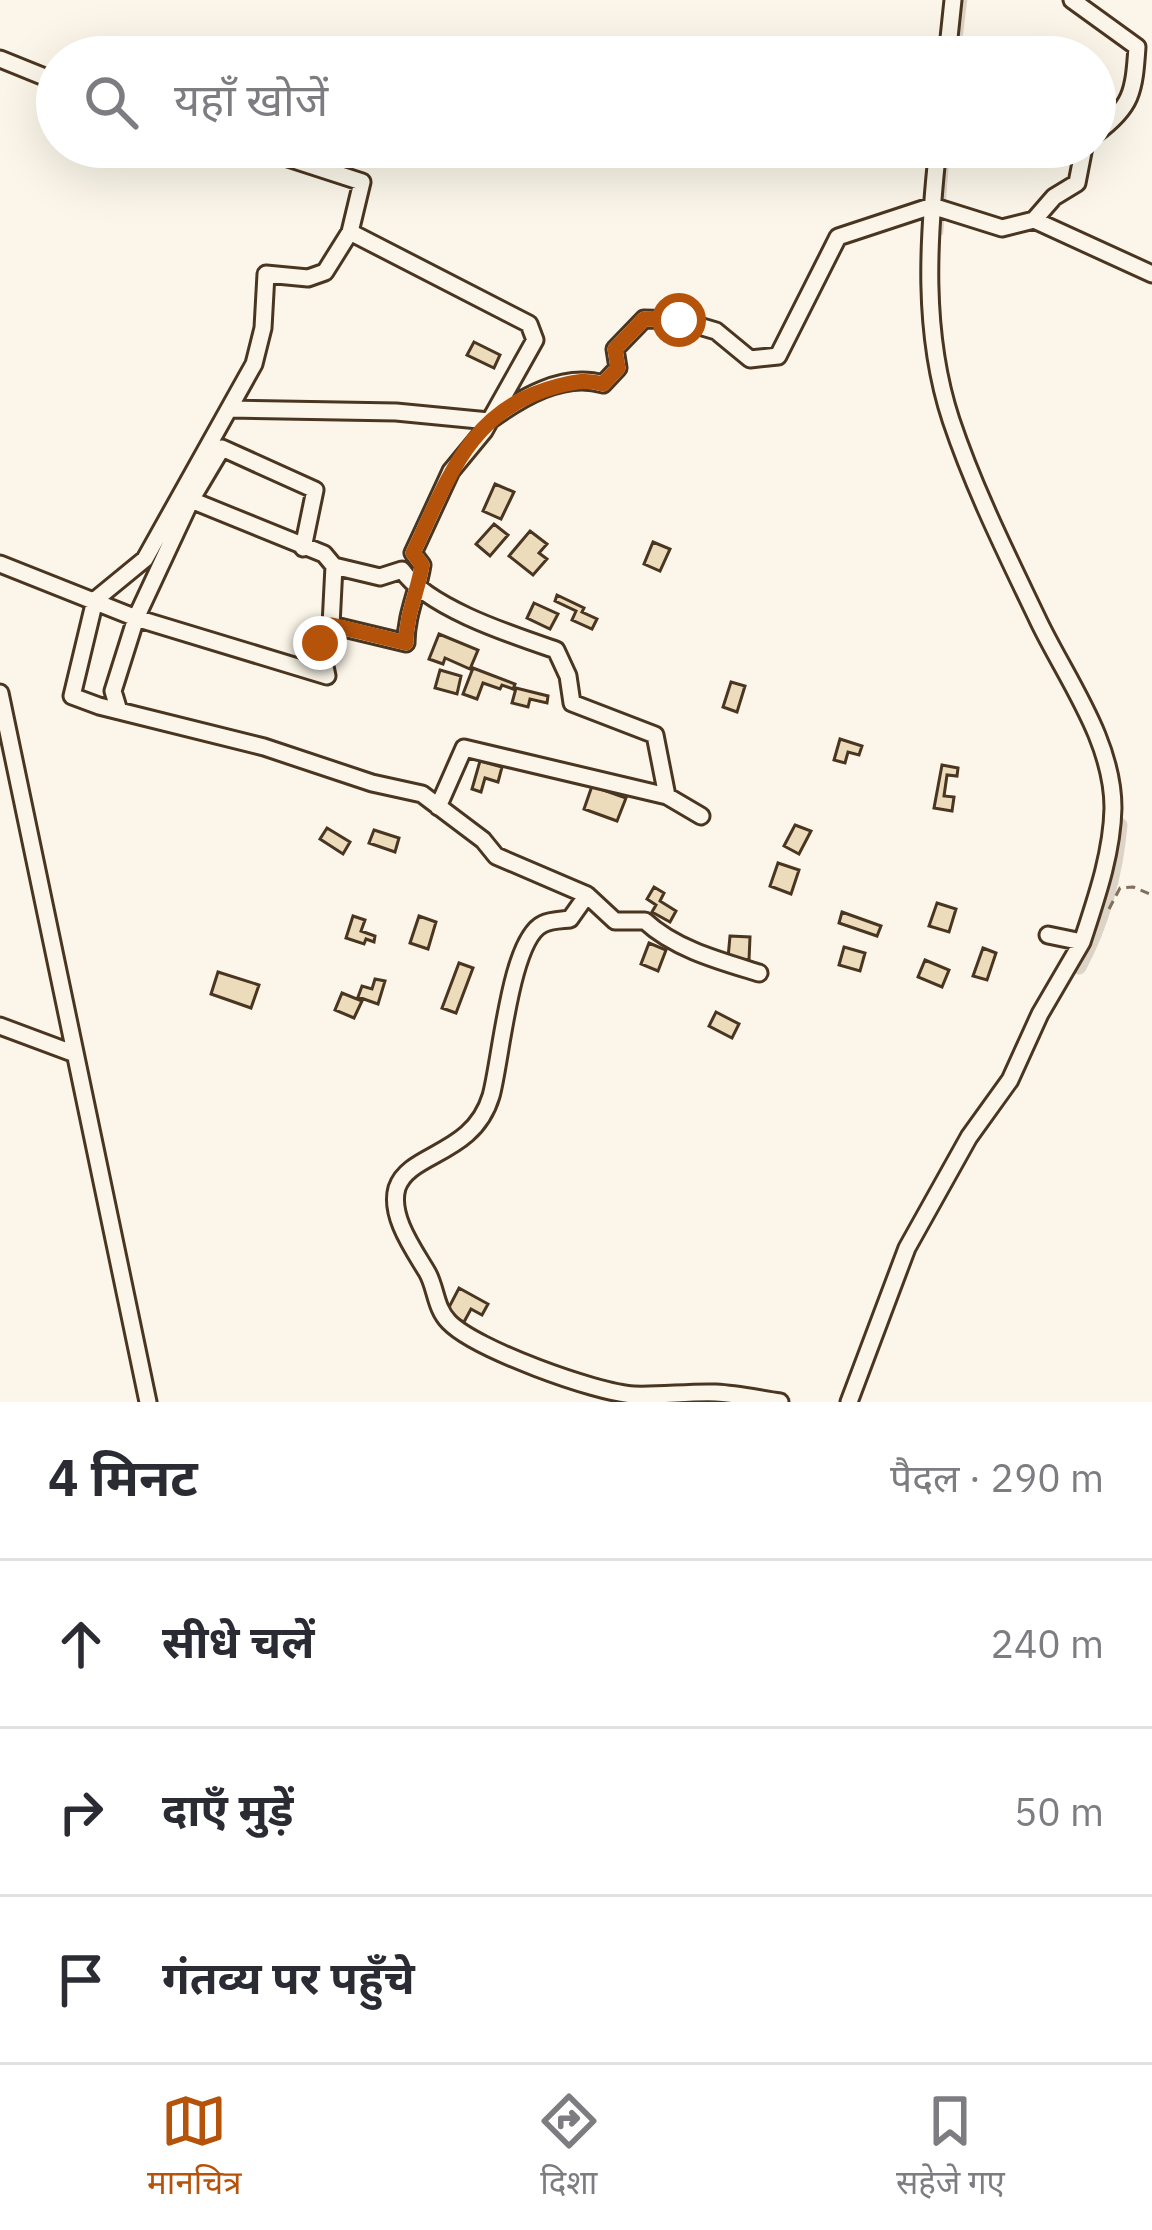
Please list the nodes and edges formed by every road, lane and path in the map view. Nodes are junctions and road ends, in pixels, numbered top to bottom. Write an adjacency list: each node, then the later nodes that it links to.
1 (953, 0): 3 (street)
2 (1072, 0): 6 (street)
3 (949, 36)
4 (0, 59): 5 (street)
5 (36, 74)
6 (1116, 119)
7 (319, 168): 12 (street)
8 (938, 168): 10 (street)
9 (1080, 168): 11 (street)
10 (938, 207): 11 (street); 15 (street); 33 (street)
11 (1034, 220): 13 (street)
12 (350, 232): 14 (street); 15 (street)
13 (1152, 274)
14 (230, 410): 15 (street); 21 (street)
15 (489, 421): 20 (street)
16 (191, 500): 17 (street); 17 (street); 22 (street)
17 (303, 548): 19 (street)
18 (0, 564): 21 (street)
19 (334, 566): 20 (street); 23 (street)
20 (418, 588): 23 (street); 26 (street)
21 (95, 601): 22 (street); 25 (street)
22 (136, 617): 23 (street); 25 (street)
23 (332, 625)
24 (0, 693): 36 (street)
25 (119, 711): 27 (street)
26 (667, 796): 27 (street); 28 (street)
27 (438, 807): 29 (street)
28 (701, 816)
29 (587, 895): 34 (street); 38 (street)
30 (1152, 895): 31 (path)
31 (1108, 914)
32 (1048, 935): 33 (street)
33 (1082, 942): 39 (street)
34 (759, 974)
35 (0, 1026): 36 (street)
36 (75, 1054): 37 (street)
37 (148, 1402)
38 (779, 1402)
39 (849, 1402)

